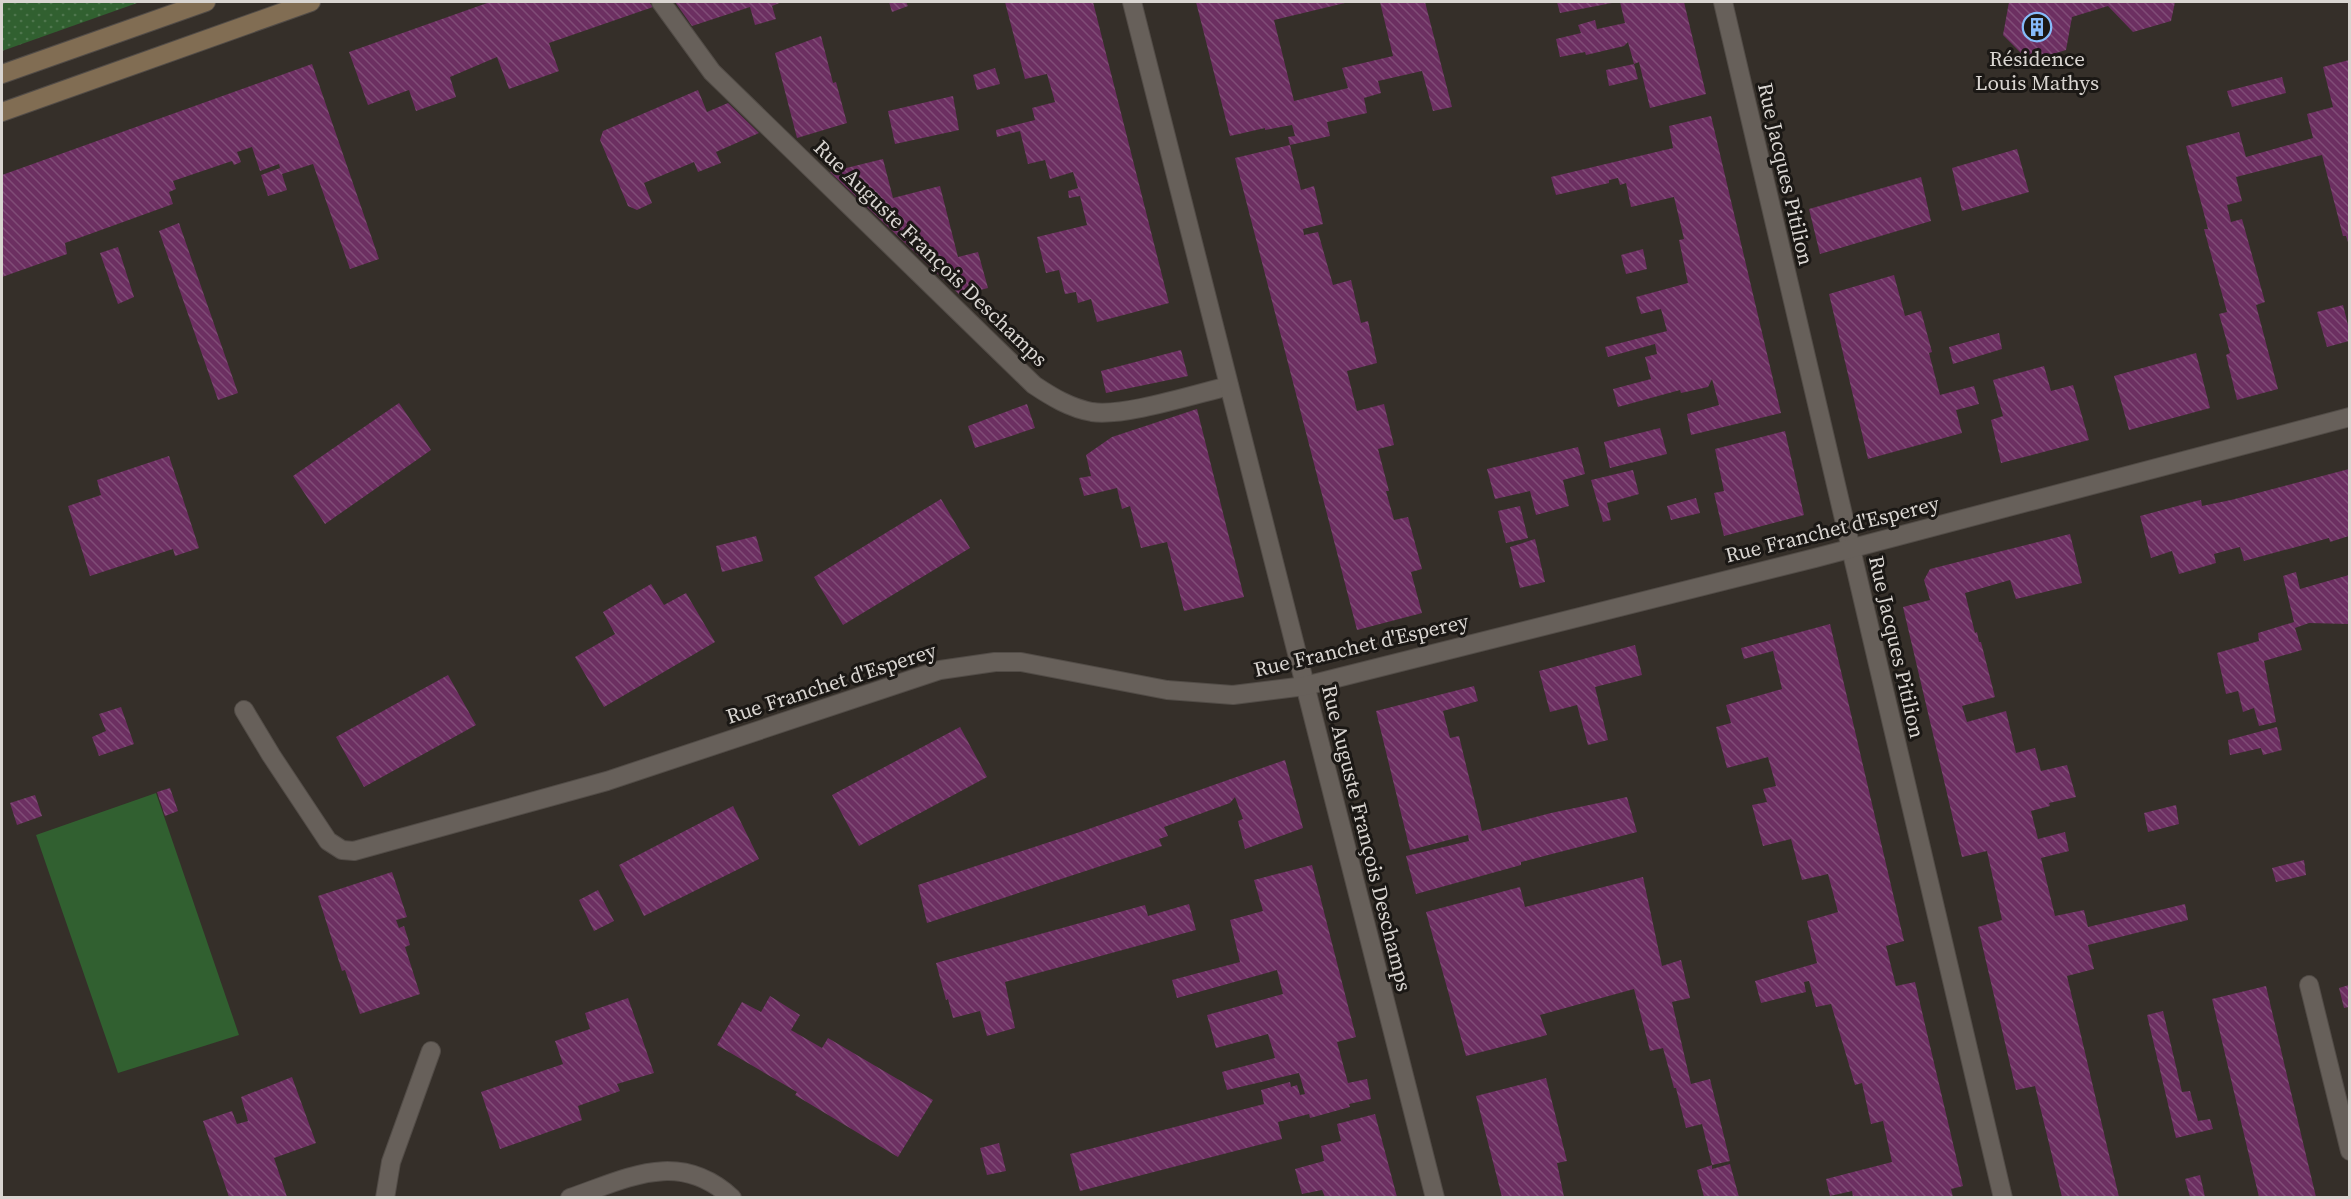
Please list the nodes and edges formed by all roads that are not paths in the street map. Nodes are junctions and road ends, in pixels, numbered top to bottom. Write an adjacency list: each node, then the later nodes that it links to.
1 (206, 2): 6 (main road)
2 (311, 2): 7 (main road)
3 (661, 2): 8 (street, Rue Auguste François Deschamps)
4 (1132, 2): 8 (street, Rue Auguste François Deschamps)
5 (1723, 2): 10 (street, Rue Jacques Pitilion)
6 (2, 74)
7 (2, 112)
8 (1229, 386): 11 (street, Rue Auguste François Deschamps)
9 (2349, 417): 10 (street, Rue Franchet d'Esperey)
10 (1851, 548): 11 (street, Rue Franchet d'Esperey); 20 (street, Rue Jacques Pitilion)
11 (1305, 686): 12 (street, Rue Franchet d'Esperey); 19 (street, Rue Auguste François Deschamps)
12 (244, 710)
13 (2309, 986): 15 (street)
14 (430, 1051): 16 (street)
15 (2349, 1151)
16 (385, 1197)
17 (570, 1197): 18 (street)
18 (732, 1197)
19 (1435, 1197)
20 (2003, 1197)

